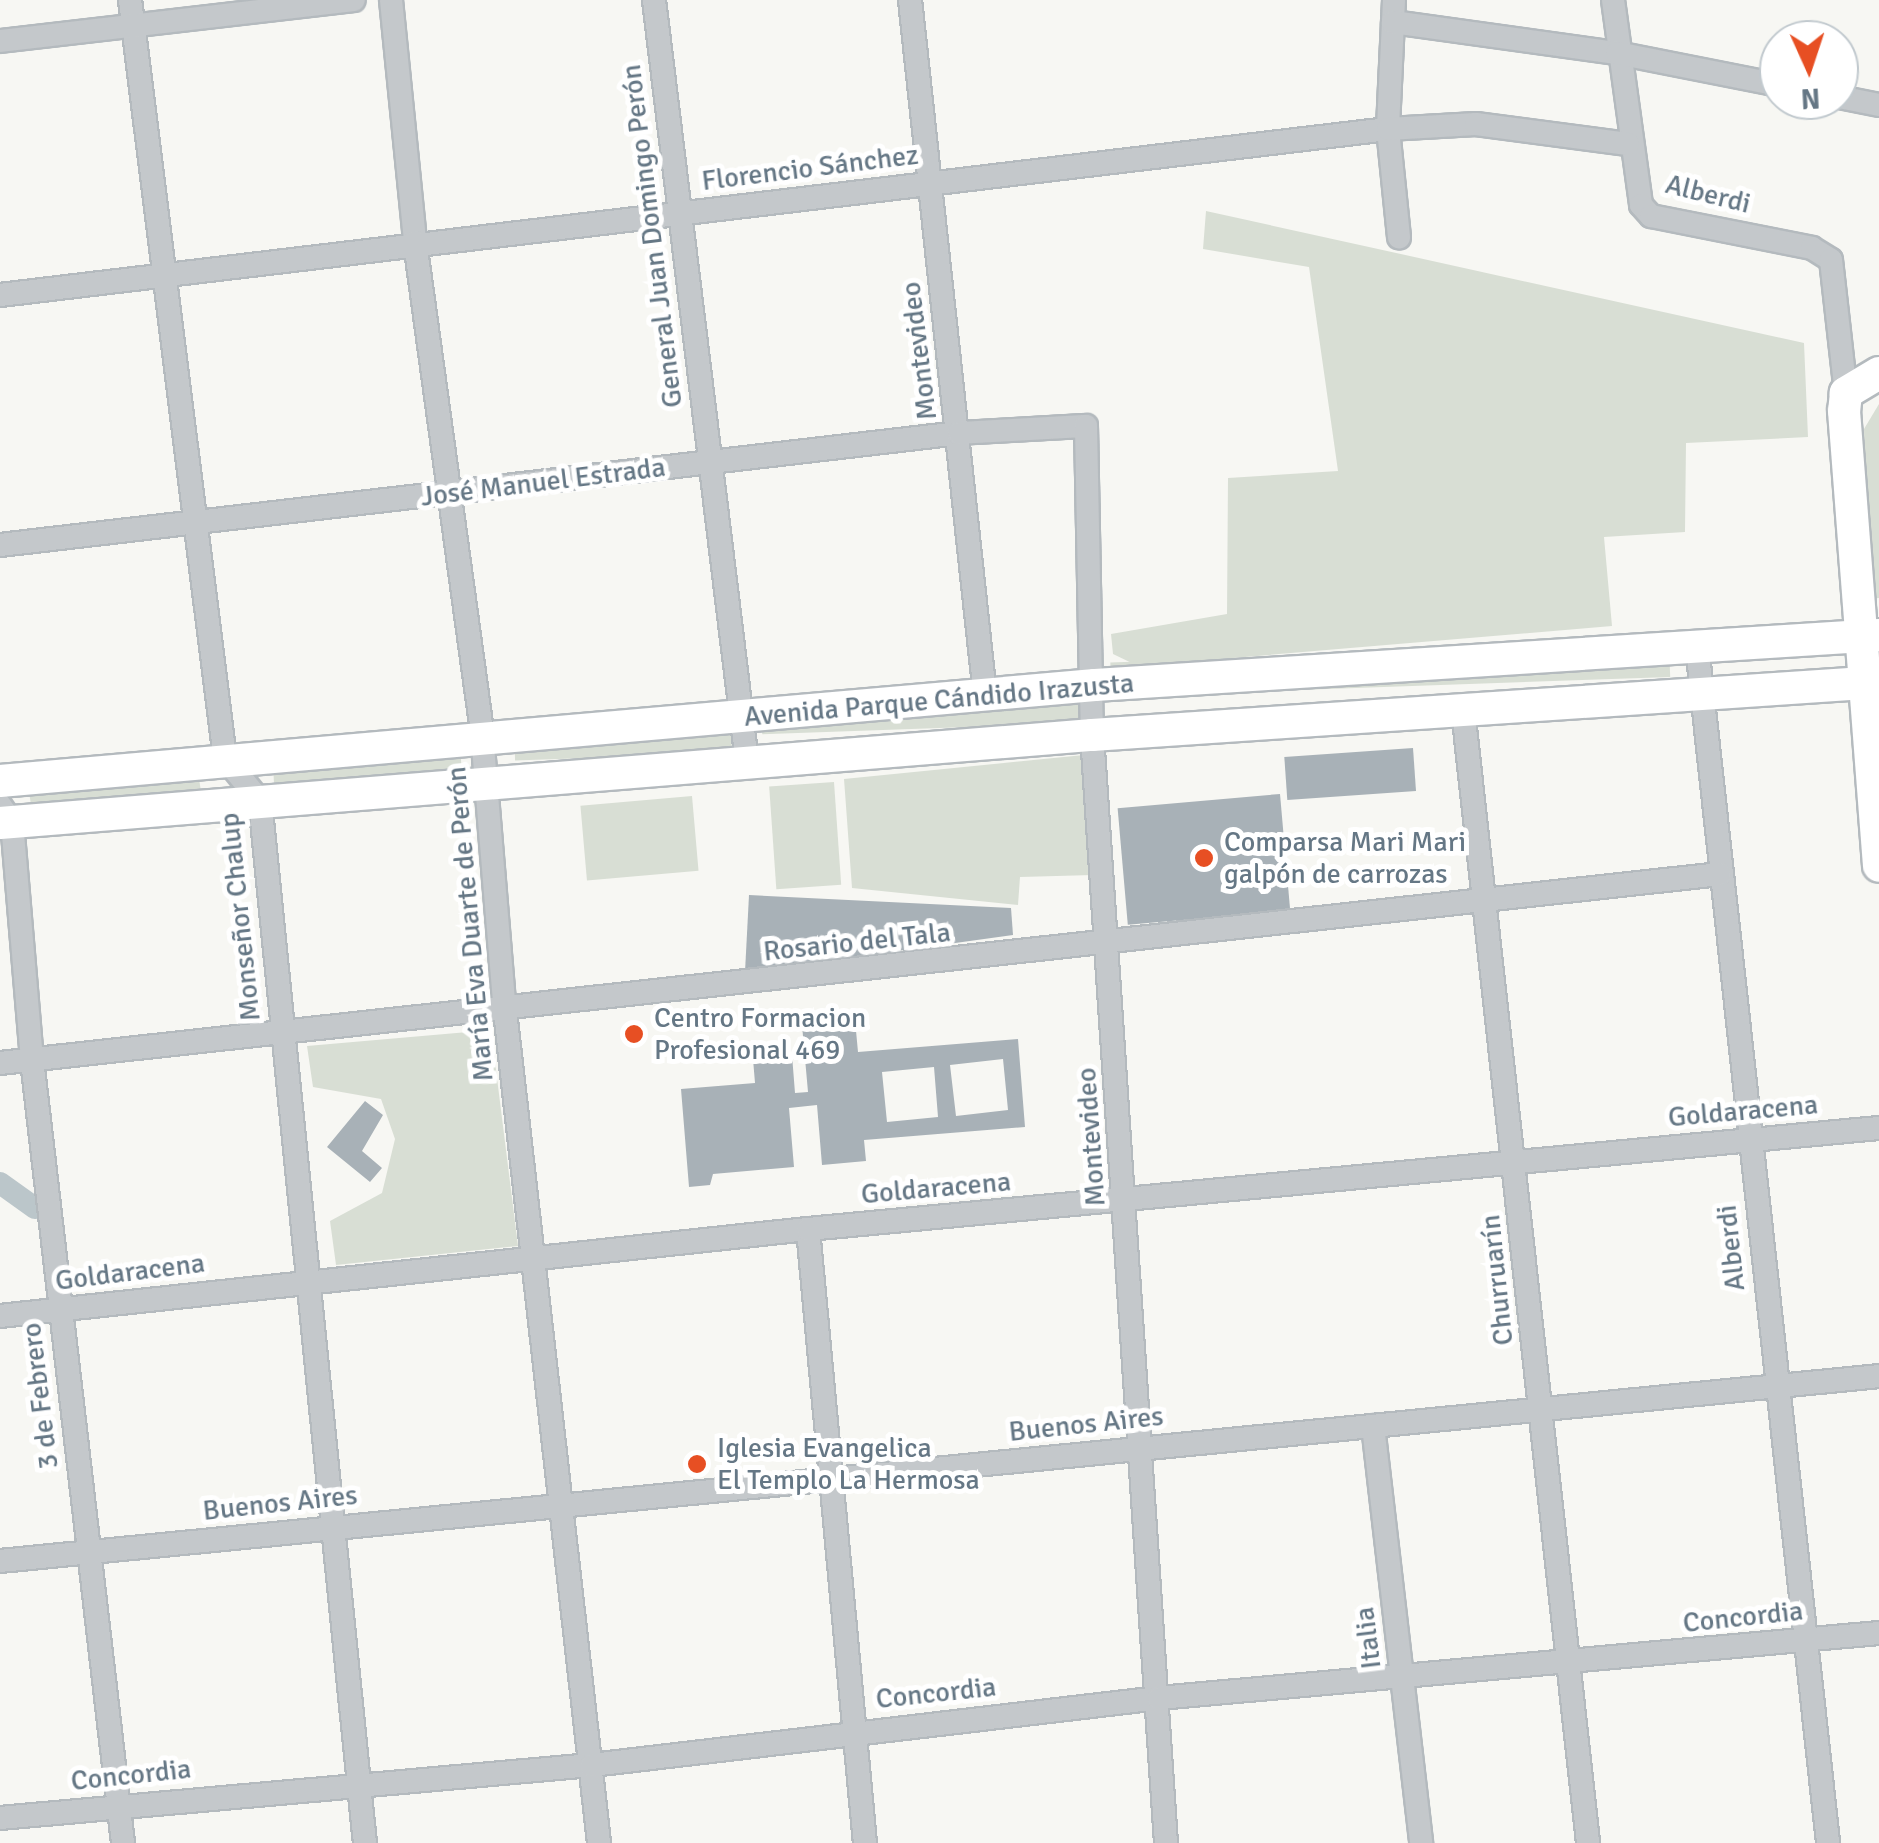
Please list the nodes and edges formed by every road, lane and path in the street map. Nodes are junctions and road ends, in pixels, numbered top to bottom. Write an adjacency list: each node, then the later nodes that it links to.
1 (130, 0): 8 (street)
2 (354, 0): 8 (street)
3 (391, 0): 17 (street, María Eva Duarte de Perón)
4 (654, 0): 15 (street, General Juan Domingo Perón)
5 (910, 0): 14 (street, Montevideo)
6 (1613, 0): 10 (street, Alberdi)
7 (1394, 11): 10 (street); 12 (street)
8 (132, 26): 9 (street); 18 (street)
9 (0, 41)
10 (1616, 53): 11 (street); 13 (street, Alberdi)
11 (1759, 81)
12 (1388, 129): 13 (street, Florencio Sánchez); 14 (street, Florencio Sánchez); 16 (street)
13 (1628, 144): 21 (street, Alberdi)
14 (929, 184): 15 (street, Florencio Sánchez); 23 (street, Montevideo)
15 (683, 214): 17 (street, Florencio Sánchez); 24 (street, General Juan Domingo Perón)
16 (1399, 237)
17 (416, 242): 18 (street, Florencio Sánchez); 25 (street, María Eva Duarte de Perón)
18 (160, 276): 19 (street, Florencio Sánchez); 26 (street)
19 (0, 295)
20 (1879, 373): 21 (main road)
21 (1846, 393): 28 (main road)
22 (1086, 426): 23 (street, José Manuel Estrada); 31 (street, Montevideo)
23 (958, 433): 24 (street, José Manuel Estrada); 33 (street, Montevideo)
24 (709, 462): 25 (street, José Manuel Estrada); 35 (street, General Juan Domingo Perón)
25 (451, 493): 26 (street, José Manuel Estrada); 36 (street, María Eva Duarte de Perón)
26 (194, 519): 27 (street, José Manuel Estrada); 38 (street)
27 (0, 545)
28 (1870, 635): 29 (main road, Avenida Parque Cándido Irazusta); 30 (main road)
29 (1697, 646): 31 (main road, Avenida Parque Cándido Irazusta); 32 (street, Alberdi)
30 (1871, 682): 32 (main road, Avenida Parque Cándido Irazusta); 44 (main road)
31 (1095, 685): 33 (main road, Avenida Parque Cándido Irazusta); 37 (street, Montevideo)
32 (1699, 694): 34 (main road, Avenida Parque Cándido Irazusta); 45 (street, Alberdi)
33 (985, 695): 35 (main road, Avenida Parque Cándido Irazusta)
34 (1463, 710): 37 (main road, Avenida Parque Cándido Irazusta); 46 (street, Churruarín)
35 (739, 717): 36 (main road, Avenida Parque Cándido Irazusta); 39 (street, General Juan Domingo Perón)
36 (482, 734): 38 (main road, Avenida Parque Cándido Irazusta); 41 (street, María Eva Duarte de Perón)
37 (1092, 735): 39 (main road, Avenida Parque Cándido Irazusta); 47 (street, Montevideo)
38 (225, 758): 40 (main road, Avenida Parque Cándido Irazusta); 42 (street, Monseñor Chalup)
39 (747, 762): 41 (main road, Avenida Parque Cándido Irazusta)
40 (0, 781)
41 (488, 782): 42 (main road, Avenida Parque Cándido Irazusta); 48 (street, María Eva Duarte de Perón)
42 (260, 801): 43 (main road, Avenida Parque Cándido Irazusta); 49 (street, Monseñor Chalup)
43 (4, 817): 50 (street, 3 de Febrero)
44 (1879, 866)
45 (1720, 874): 46 (street, Rosario del Tala); 53 (street, Alberdi)
46 (1482, 902): 47 (street, Rosario del Tala); 54 (street, Churruarín)
47 (1109, 944): 48 (street, Rosario del Tala); 55 (street, Montevideo)
48 (505, 1011): 49 (street, Rosario del Tala); 57 (street, María Eva Duarte de Perón)
49 (282, 1036): 50 (street, Rosario del Tala); 58 (street, Monseñor Chalup)
50 (32, 1060): 51 (street, Rosario del Tala); 59 (street, 3 de Febrero)
51 (0, 1062)
52 (1879, 1128): 53 (street, Goldaracena)
53 (1750, 1140): 54 (street, Goldaracena); 62 (street, Alberdi)
54 (1514, 1163): 55 (street, Goldaracena); 63 (street, Churruarín)
55 (1126, 1202): 56 (street, Goldaracena); 65 (street, Montevideo)
56 (808, 1229): 57 (street, Goldaracena); 66 (street)
57 (535, 1258): 58 (street, Goldaracena); 67 (street, María Eva Duarte de Perón)
58 (306, 1282): 59 (street, Goldaracena); 68 (street, Monseñor Chalup)
59 (60, 1310): 60 (street, Goldaracena); 69 (street, 3 de Febrero)
60 (0, 1316)
61 (1879, 1376): 62 (street, Buenos Aires)
62 (1775, 1386): 63 (street, Buenos Aires); 72 (street, Alberdi)
63 (1542, 1410): 64 (street, Buenos Aires); 73 (street, Churruarín)
64 (1372, 1426): 65 (street, Buenos Aires); 74 (street, Italia)
65 (1142, 1449): 66 (street, Buenos Aires); 75 (street, Montevideo)
66 (832, 1479): 67 (street, Buenos Aires); 76 (street)
67 (564, 1506): 68 (street, Buenos Aires); 77 (street, María Eva Duarte de Perón)
68 (333, 1528): 69 (street, Buenos Aires); 78 (street, Monseñor Chalup)
69 (89, 1552): 70 (street, Buenos Aires); 79 (street, 3 de Febrero)
70 (0, 1561)
71 (1879, 1633): 72 (street, Concordia)
72 (1810, 1640): 73 (street, Concordia); 88 (street, Alberdi)
73 (1570, 1664): 74 (street, Concordia); 87 (street, Churruarín)
74 (1404, 1680): 75 (street, Concordia); 86 (street, Italia)
75 (1158, 1698): 76 (street, Concordia); 85 (street, Montevideo)
76 (856, 1732): 77 (street, Concordia); 84 (street)
77 (592, 1765): 78 (street, Concordia); 83 (street, María Eva Duarte de Perón)
78 (360, 1782): 79 (street, Concordia); 82 (street, Monseñor Chalup)
79 (119, 1806): 80 (street, Concordia); 81 (street, 3 de Febrero)
80 (0, 1818)
81 (123, 1843)
82 (365, 1843)
83 (600, 1843)
84 (865, 1843)
85 (1166, 1843)
86 (1421, 1843)
87 (1588, 1843)
88 (1828, 1843)

